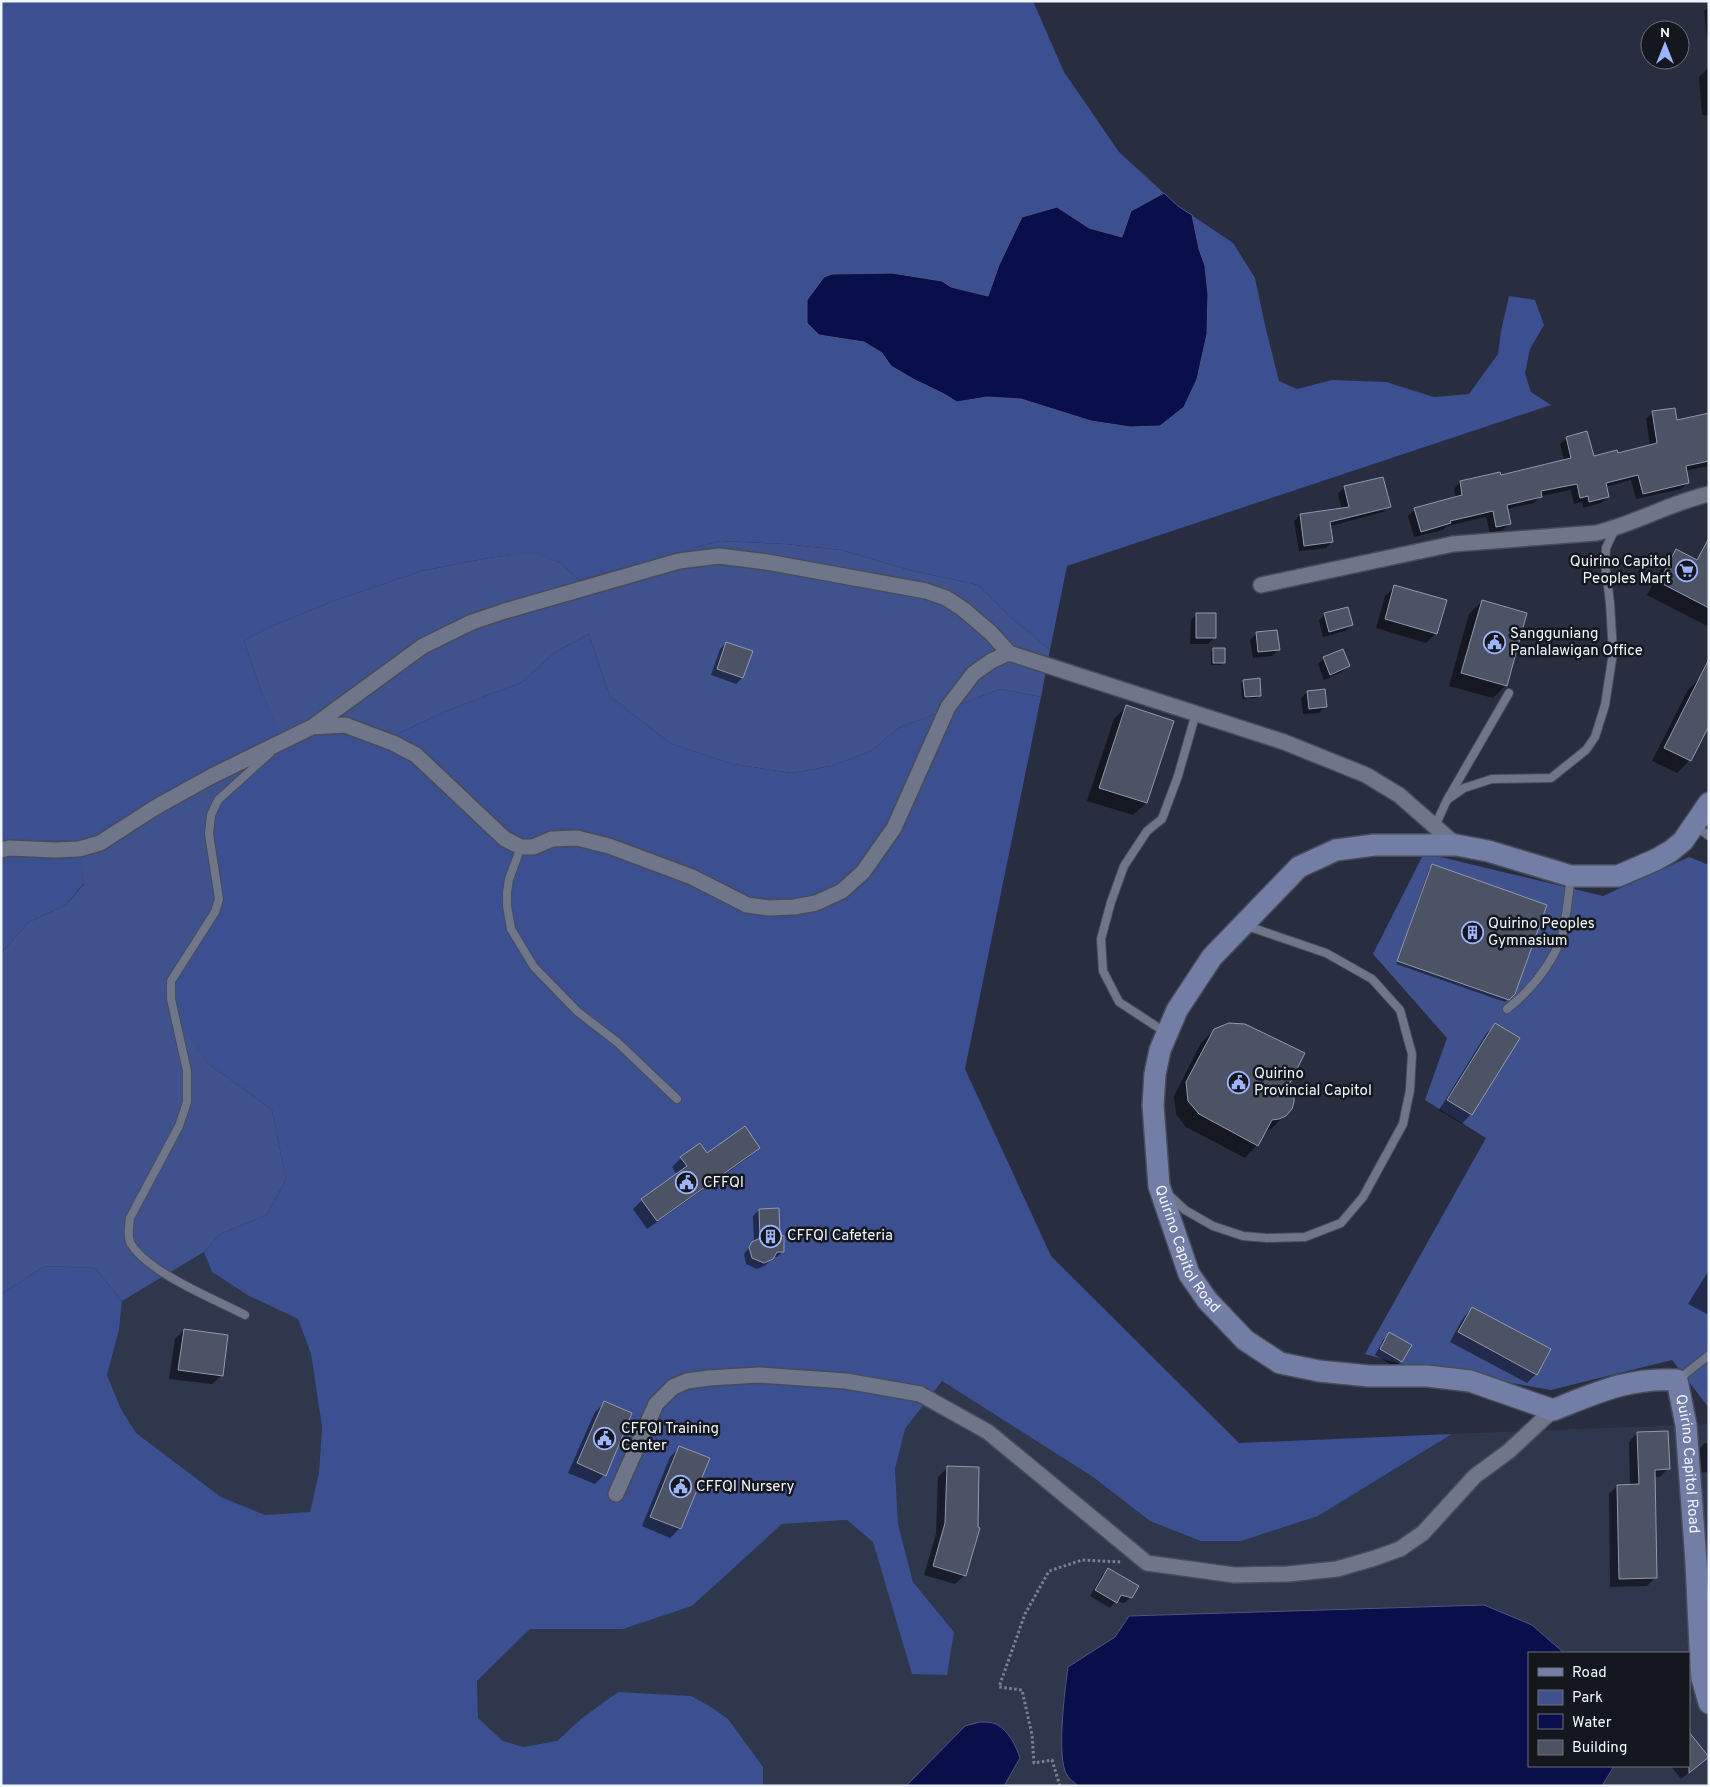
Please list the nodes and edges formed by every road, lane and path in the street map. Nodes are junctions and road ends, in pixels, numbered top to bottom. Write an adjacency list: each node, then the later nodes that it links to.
1 (1709, 494): 2 (street)
2 (1618, 528): 3 (street); 9 (lane)
3 (1261, 585)
4 (1009, 653): 6 (street); 7 (street); 14 (street)
5 (1509, 693): 9 (lane)
6 (1196, 713): 11 (street); 19 (lane)
7 (312, 727): 8 (street); 14 (street)
8 (284, 740): 15 (street); 22 (lane)
9 (1447, 800): 11 (lane)
10 (1709, 803): 12 (street, Quirino Capitol Road)
11 (1434, 826): 13 (street)
12 (1702, 831): 16 (street, Quirino Capitol Road)
13 (1456, 846): 16 (street, Quirino Capitol Road); 17 (street, Quirino Capitol Road)
14 (521, 847): 20 (lane)
15 (1, 850)
16 (1571, 876): 18 (lane)
17 (1242, 924): 19 (street, Quirino Capitol Road); 21 (lane)
18 (1507, 1009)
19 (1167, 1033): 21 (street, Quirino Capitol Road)
20 (677, 1099)
21 (1159, 1186): 25 (street, Quirino Capitol Road)
22 (244, 1315)
23 (1709, 1355): 24 (lane)
24 (1677, 1380): 25 (street, Quirino Capitol Road); 28 (street, Quirino Capitol Road)
25 (1553, 1410): 27 (street)
26 (616, 1494): 27 (street)
27 (1147, 1563): 29 (path)
28 (1709, 1703)
29 (1060, 1786)

